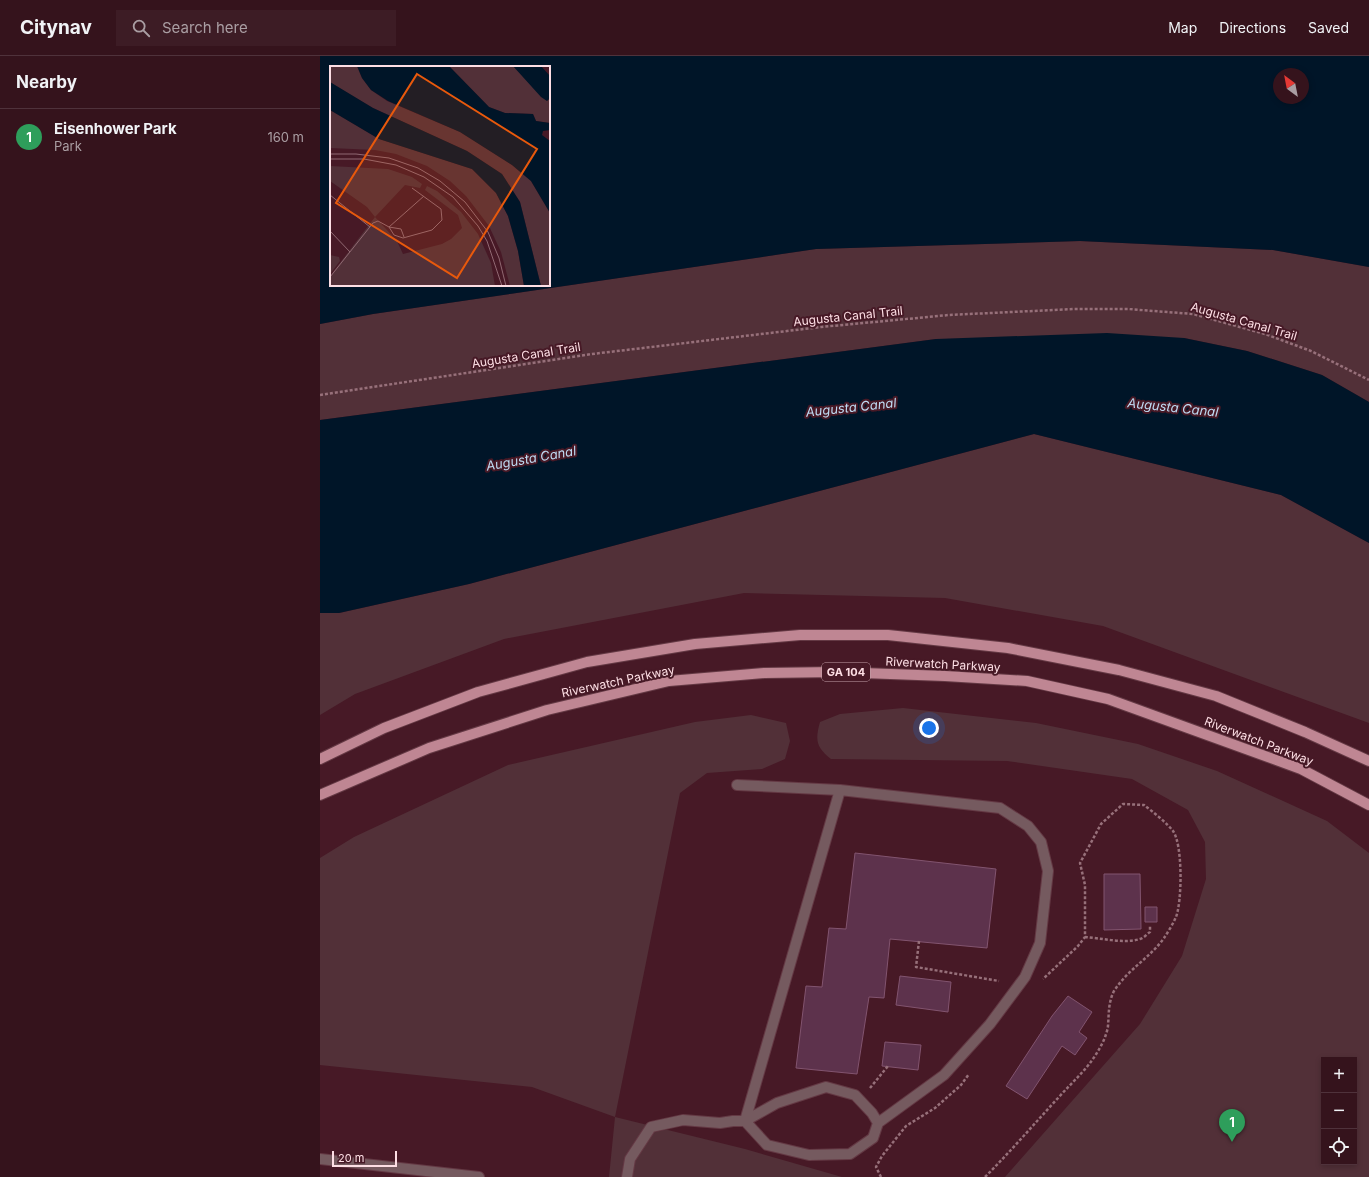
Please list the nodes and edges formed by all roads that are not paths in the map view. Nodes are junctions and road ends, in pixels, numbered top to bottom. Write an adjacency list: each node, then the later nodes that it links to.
1 (320, 759): 2 (main road, Riverwatch Parkway)
2 (1369, 761)
3 (737, 785): 4 (street)
4 (840, 790): 7 (street); 8 (street)
5 (320, 795): 6 (main road, Riverwatch Parkway / GA 104)
6 (1369, 805)
7 (745, 1121): 8 (street); 8 (street); 11 (street)
8 (878, 1123)
9 (320, 1160): 10 (street)
10 (479, 1177)
11 (627, 1177)

